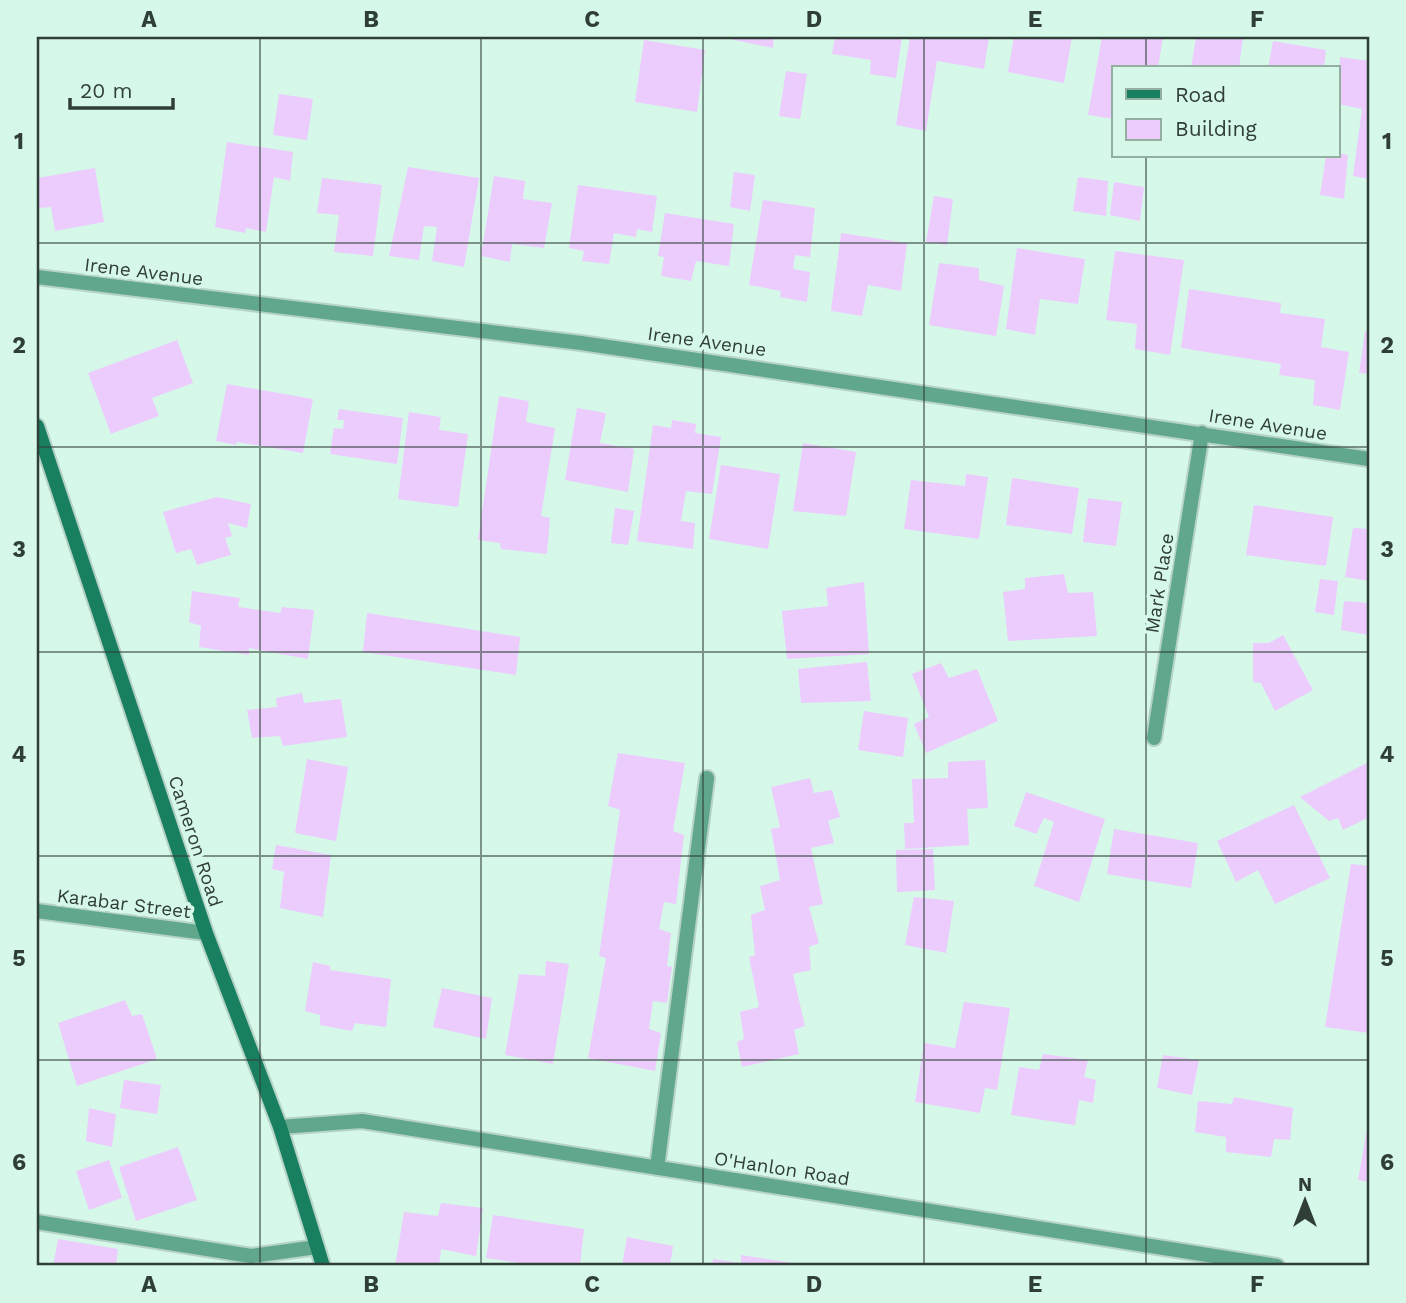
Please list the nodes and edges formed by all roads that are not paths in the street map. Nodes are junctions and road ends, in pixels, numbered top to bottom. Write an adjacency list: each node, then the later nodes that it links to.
1 (37, 277): 3 (street, Irene Avenue)
2 (37, 426): 8 (street, Cameron Road)
3 (1202, 433): 4 (street, Irene Avenue); 5 (street, Mark Place)
4 (1369, 458)
5 (1154, 738)
6 (707, 778): 10 (street)
7 (37, 911): 8 (street, Karabar Street)
8 (206, 933): 9 (street, Cameron Road)
9 (280, 1127): 10 (street, O'Hanlon Road); 12 (street, Cameron Road)
10 (657, 1168): 14 (street, O'Hanlon Road)
11 (37, 1222): 12 (street)
12 (317, 1247): 13 (street, Cameron Road)
13 (323, 1266)
14 (1277, 1266)

